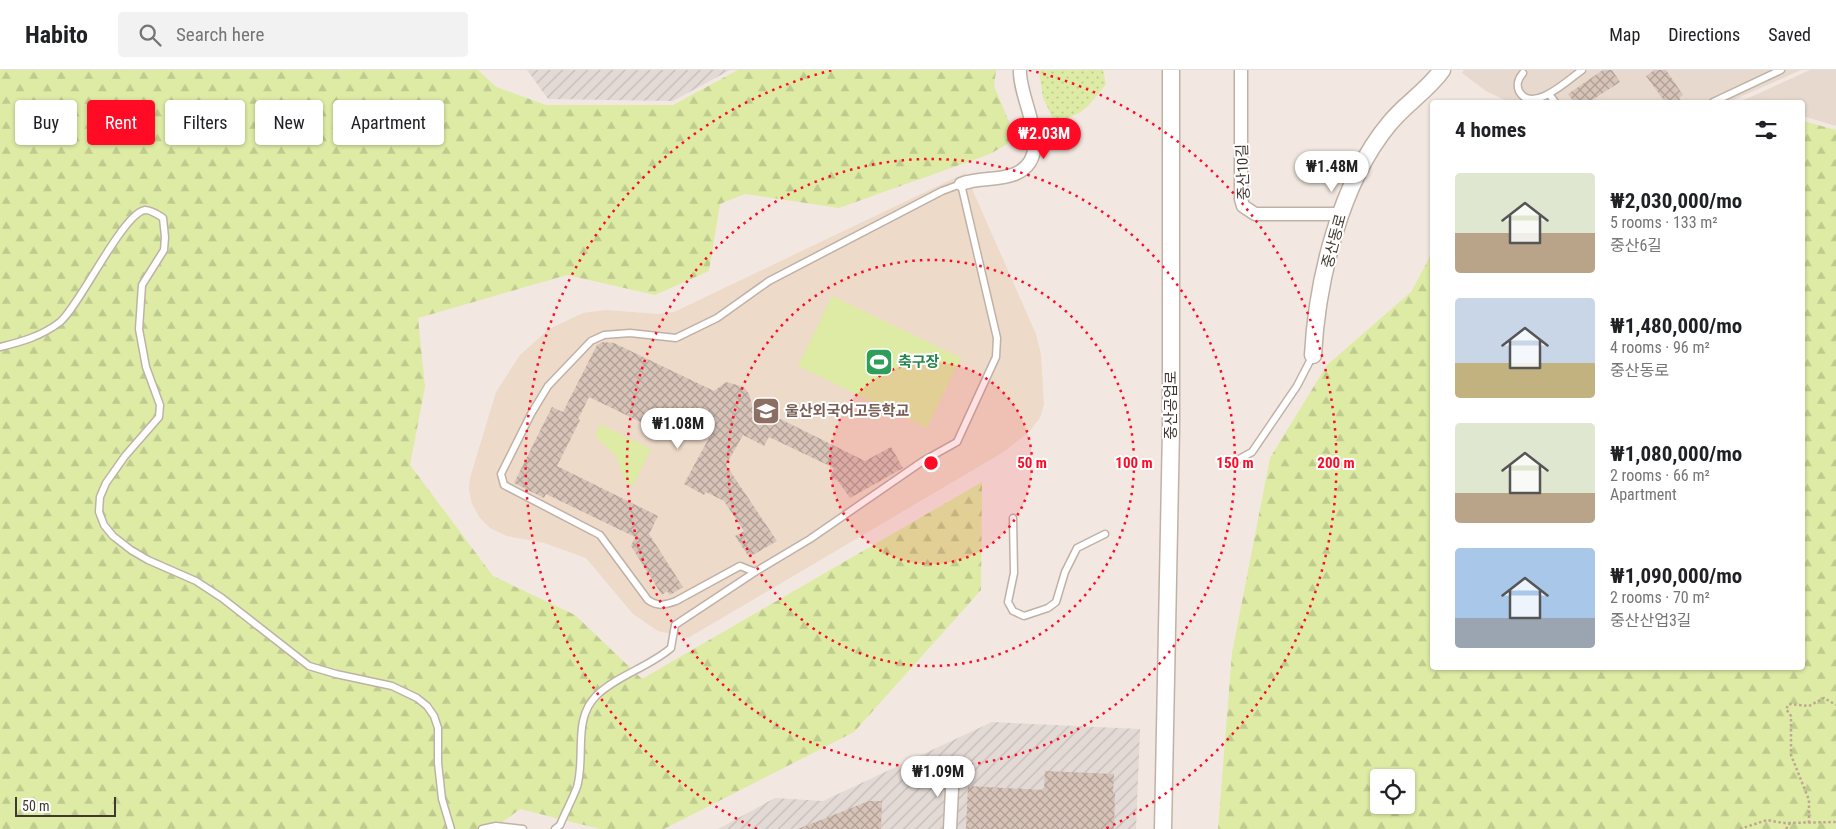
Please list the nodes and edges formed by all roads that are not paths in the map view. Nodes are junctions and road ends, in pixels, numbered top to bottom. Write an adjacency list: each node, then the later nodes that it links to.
1 (1020, 70): 11 (street)
2 (1171, 70): 25 (street, 중산공업로)
3 (1241, 70): 12 (street, 중산10길)
4 (1442, 70): 12 (street, 중산동로)
5 (1582, 70): 8 (lane)
6 (1781, 70): 10 (lane)
7 (1523, 73): 8 (lane)
8 (1549, 94): 9 (lane)
9 (1554, 100)
10 (1717, 100)
11 (961, 184): 18 (lane); 18 (lane)
12 (1340, 214): 14 (street, 중산동로)
13 (0, 347): 20 (lane)
14 (1313, 355): 15 (lane)
15 (1232, 463)
16 (1013, 518): 17 (lane)
17 (1105, 534)
18 (755, 572): 23 (lane)
19 (953, 769): 24 (street)
20 (451, 829)
21 (482, 829): 22 (lane)
22 (523, 829)
23 (555, 829)
24 (950, 829)
25 (1163, 829)

